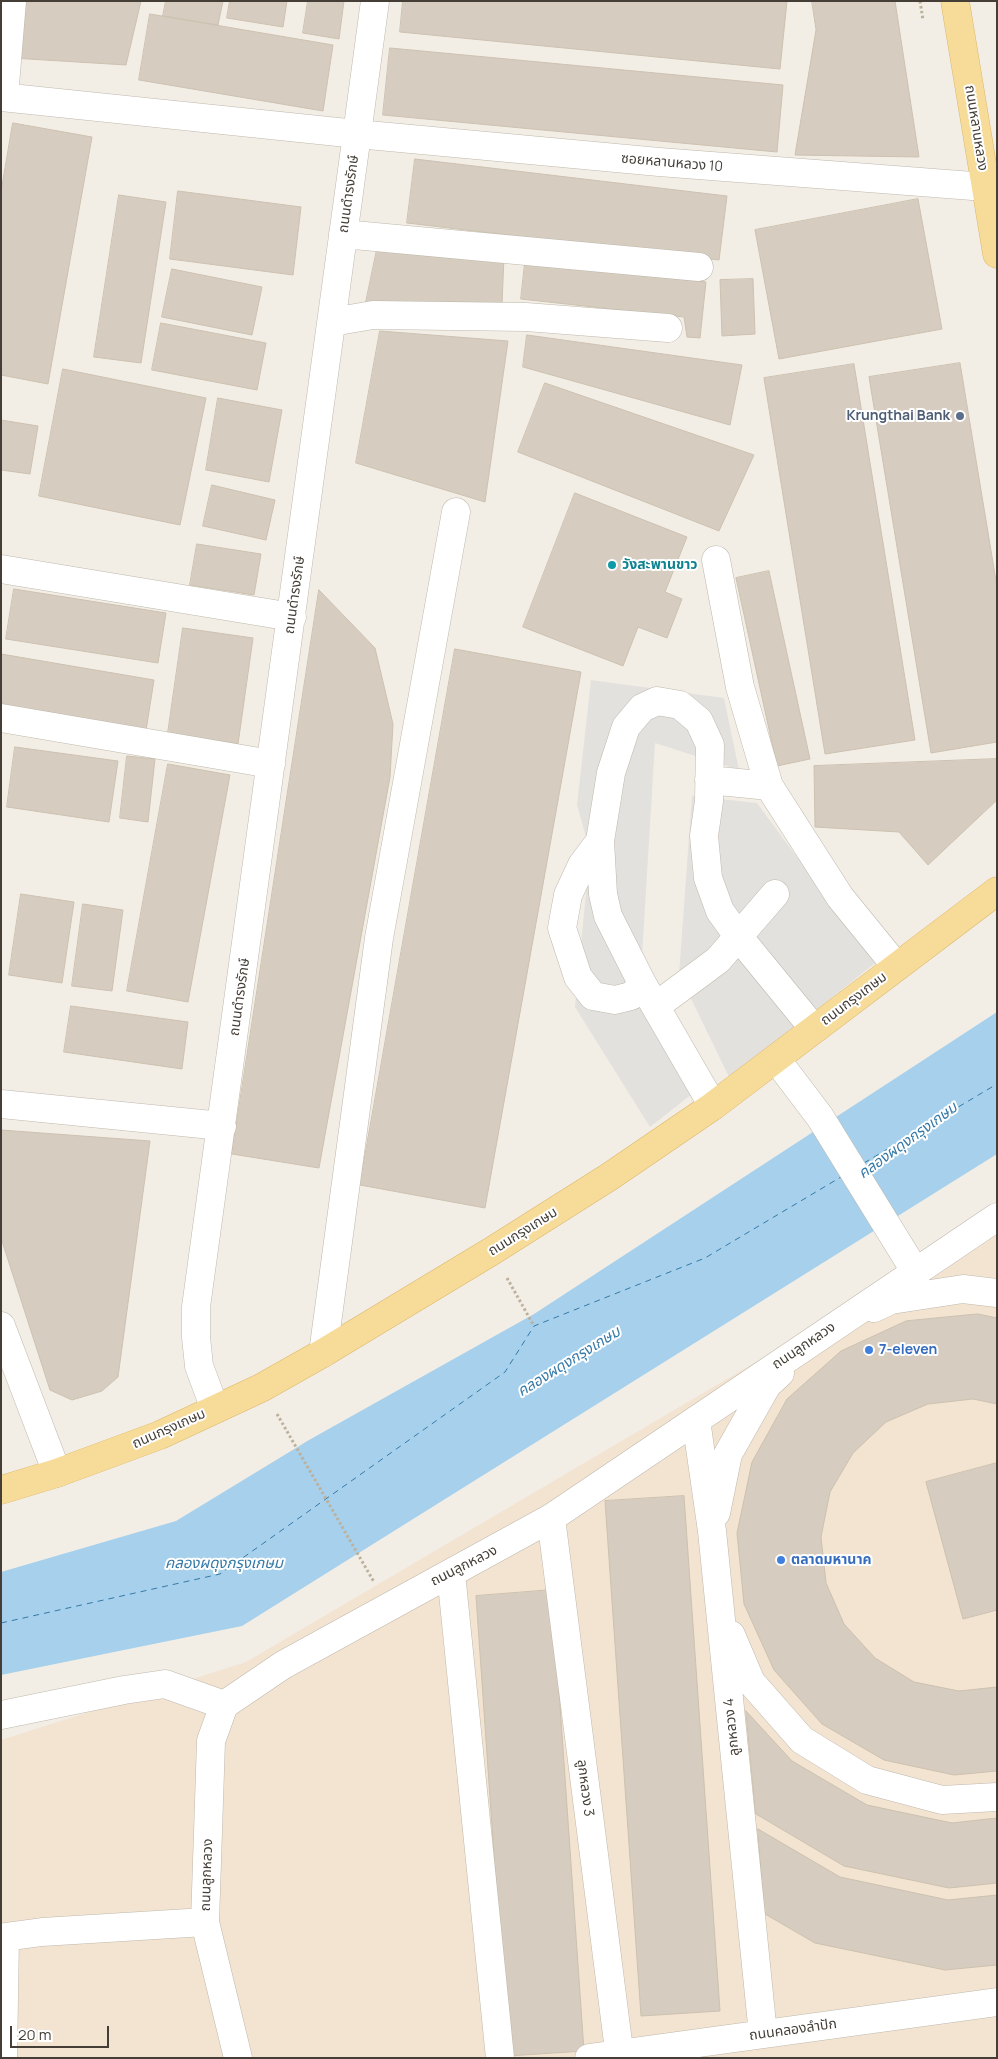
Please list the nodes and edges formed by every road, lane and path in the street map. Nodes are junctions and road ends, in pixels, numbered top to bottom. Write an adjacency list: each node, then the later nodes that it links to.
1 (12, 1): 6 (street)
2 (376, 1): 7 (street, ถนนดำรงรักษ์)
3 (920, 1): 5 (path)
4 (955, 1): 8 (main road, ถนนหลานหลวง)
5 (923, 20)
6 (2, 97): 7 (street)
7 (358, 134): 8 (street, ซอยหลานหลวง 10); 9 (street, ถนนดำรงรักษ์)
8 (986, 188): 10 (main road, ถนนหลานหลวง)
9 (343, 234): 11 (street); 12 (street, ถนนดำรงรักษ์)
10 (997, 254)
11 (699, 267)
12 (332, 322): 13 (street); 17 (street, ถนนดำรงรักษ์)
13 (668, 328)
14 (456, 512): 40 (street)
15 (716, 560): 21 (street)
16 (1, 569): 17 (street)
17 (292, 617): 19 (street, ถนนดำรงรักษ์)
18 (1, 718): 19 (street)
19 (271, 764): 32 (street, ถนนดำรงรักษ์)
20 (709, 780): 21 (street); 22 (street); 25 (street)
21 (770, 786): 26 (street)
22 (600, 841): 27 (street); 27 (street)
23 (997, 891): 26 (main road, ถนนกรุงเกษม)
24 (775, 894): 25 (street)
25 (738, 936): 27 (street); 28 (street)
26 (896, 966): 28 (main road, ถนนกรุงเกษม)
27 (649, 995): 31 (street)
28 (814, 1029): 29 (main road, ถนนกรุงเกษม)
29 (776, 1059): 31 (main road, ถนนกรุงเกษม); 35 (street)
30 (1, 1104): 32 (street)
31 (713, 1106): 34 (main road, ถนนกรุงเกษม)
32 (222, 1126): 41 (street, ถนนดำรงรักษ์)
33 (997, 1217): 35 (street, ถนนลูกหลวง)
34 (492, 1251): 38 (path); 40 (main road, ถนนกรุงเกษม)
35 (915, 1271): 39 (street, ถนนลูกหลวง)
36 (997, 1294): 39 (street)
37 (1, 1326): 44 (street)
38 (534, 1326)
39 (825, 1332): 42 (street, ถนนลูกหลวง); 47 (street)
40 (323, 1353): 41 (main road, ถนนกรุงเกษม)
41 (214, 1409): 44 (main road, ถนนกรุงเกษม)
42 (696, 1420): 46 (street, ถนนลูกหลวง); 47 (street, ลูกหลวง 4)
43 (294, 1442): 48 (path)
44 (57, 1472): 45 (main road, ถนนกรุงเกษม)
45 (1, 1490)
46 (551, 1518): 49 (street, ถนนลูกหลวง); 57 (street, ลูกหลวง 3)
47 (712, 1531): 50 (street, ลูกหลวง 4)
48 (364, 1564)
49 (451, 1573): 51 (street, ถนนลูกหลวง); 60 (street)
50 (720, 1611): 53 (street); 56 (street, ลูกหลวง 4)
51 (224, 1705): 52 (street); 54 (street, ถนนลูกหลวง)
52 (1, 1715)
53 (997, 1797)
54 (206, 1922): 58 (street); 59 (street, ถนนลูกหลวง)
55 (997, 2002): 56 (street, ถนนคลองลำปัก)
56 (763, 2034): 57 (street, ถนนคลองลำปัก)
57 (620, 2056): 61 (street, ถนนคลองลำปัก)
58 (3, 2058)
59 (238, 2058)
60 (500, 2058)
61 (589, 2058)

